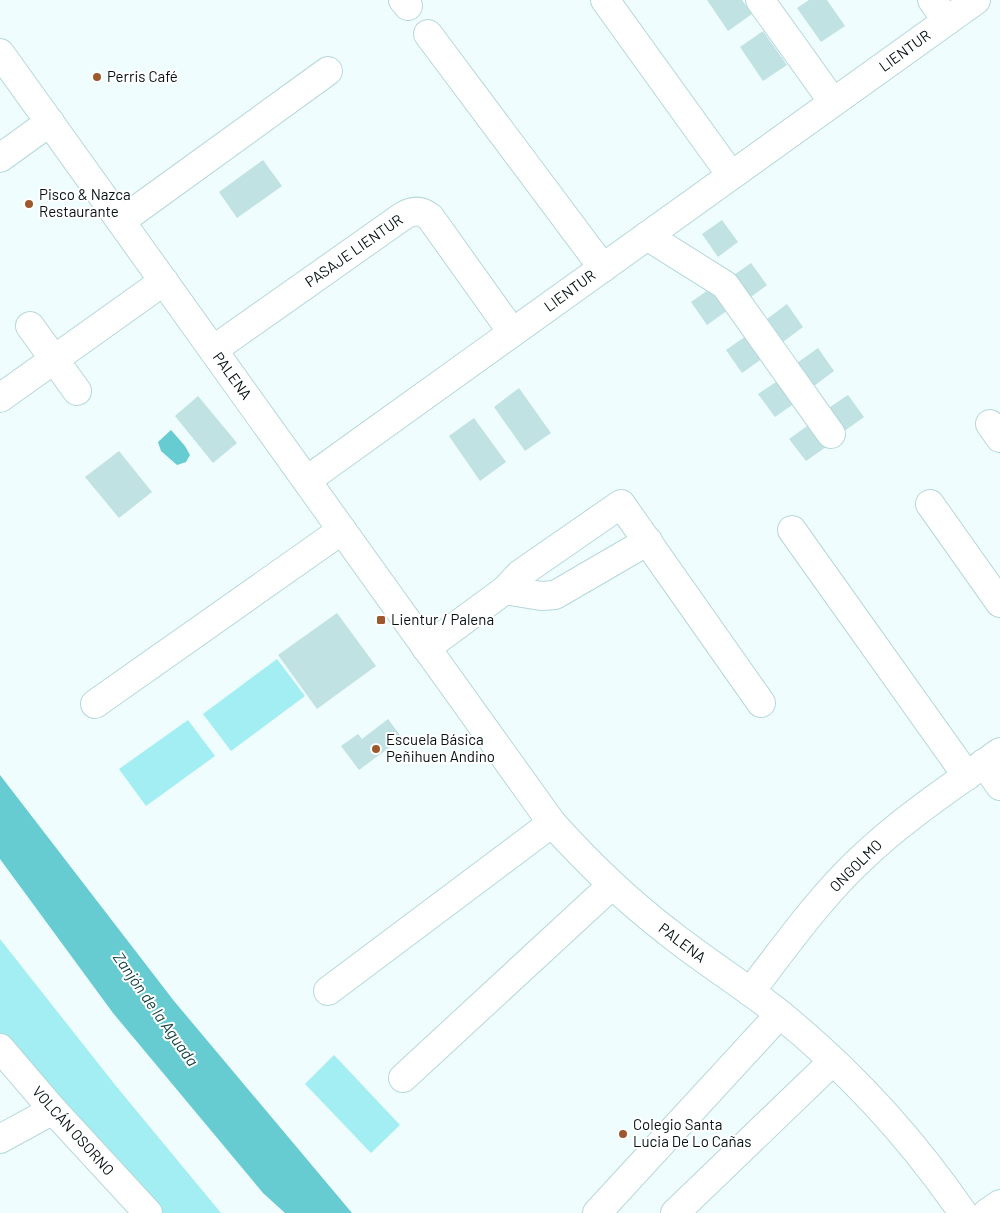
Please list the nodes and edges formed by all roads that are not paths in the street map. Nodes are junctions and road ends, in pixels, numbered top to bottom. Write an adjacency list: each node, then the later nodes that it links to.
1 (605, 0): 11 (street)
2 (760, 0): 8 (street)
3 (976, 0): 4 (street, LIENTUR)
4 (940, 10): 8 (street, LIENTUR)
5 (428, 34): 14 (street)
6 (0, 53): 9 (street, PALENA)
7 (328, 71): 12 (street)
8 (833, 102): 11 (street, LIENTUR)
9 (50, 122): 10 (street); 12 (street, PALENA)
10 (0, 158)
11 (731, 175): 13 (street, LIENTUR)
12 (121, 221): 15 (street, PALENA)
13 (647, 236): 14 (street, LIENTUR); 22 (street)
14 (602, 268): 17 (street, LIENTUR)
15 (164, 281): 18 (street, PALENA); 19 (street)
16 (30, 326): 19 (street)
17 (512, 332): 18 (street, PASAJE LIENTUR); 23 (street, LIENTUR)
18 (213, 350): 23 (street, PALENA)
19 (54, 360): 20 (street); 21 (street)
20 (77, 390)
21 (0, 398)
22 (831, 434)
23 (306, 480): 25 (street, PALENA)
24 (930, 504): 29 (street)
25 (342, 530): 30 (street, PALENA); 32 (street)
26 (792, 530): 33 (street)
27 (648, 541): 28 (street); 28 (street); 31 (street)
28 (505, 590): 30 (street)
29 (1000, 602)
30 (426, 648): 35 (street, PALENA)
31 (761, 703)
32 (95, 704)
33 (984, 764): 34 (street); 38 (street, ONGOLMO)
34 (1000, 786)
35 (552, 823): 36 (street, PALENA); 37 (street)
36 (612, 885): 38 (street, PALENA); 42 (street)
37 (328, 991)
38 (750, 992): 39 (street, PALENA)
39 (780, 1014): 41 (street, PALENA); 47 (street)
40 (0, 1048): 43 (street, VOLCÁN OSORNO)
41 (833, 1062): 48 (street); 49 (street, PALENA)
42 (403, 1078)
43 (53, 1110): 44 (street); 46 (street, VOLCÁN OSORNO)
44 (0, 1139)
45 (1000, 1204): 50 (street)
46 (148, 1213)
47 (597, 1213)
48 (675, 1213)
49 (963, 1213)
50 (987, 1213)

